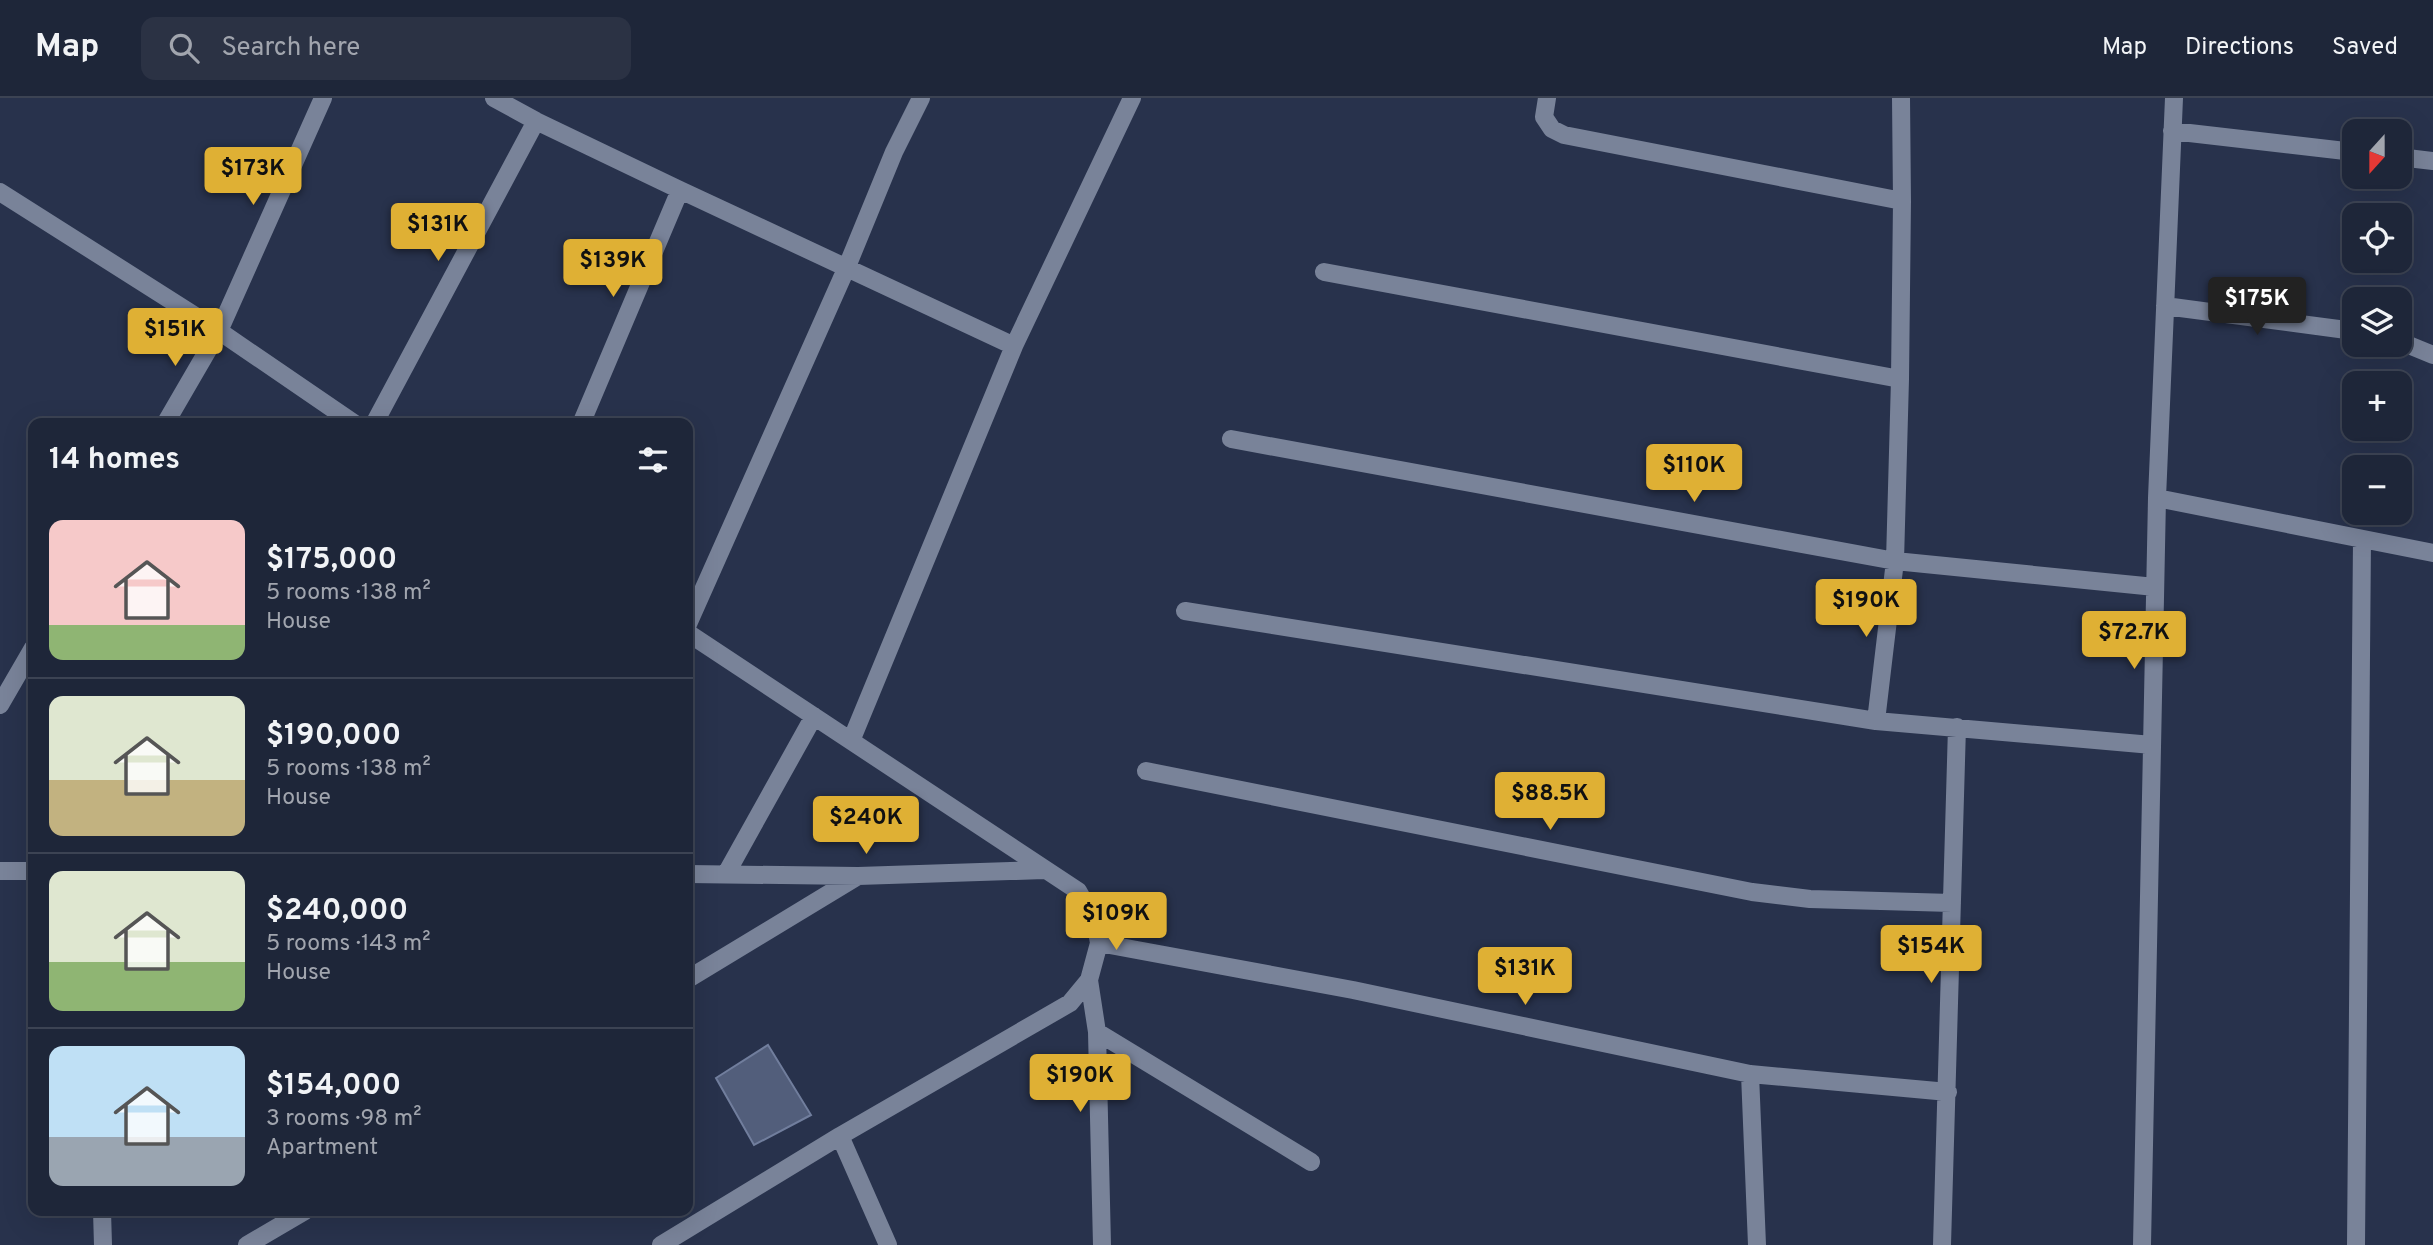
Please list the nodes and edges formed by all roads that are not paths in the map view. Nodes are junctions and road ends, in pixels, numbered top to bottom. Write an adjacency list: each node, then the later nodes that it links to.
1 (323, 98): 20 (street)
2 (494, 98): 8 (street)
3 (921, 98): 16 (street)
4 (1132, 98): 21 (street)
5 (1547, 98): 15 (street)
6 (1901, 98): 15 (street)
7 (2174, 98): 9 (street)
8 (536, 121): 13 (street); 27 (street)
9 (2172, 131): 10 (street); 18 (street)
10 (2342, 151)
11 (2412, 159): 12 (street)
12 (2433, 161)
13 (680, 190): 16 (street); 28 (street)
14 (0, 192): 20 (street)
15 (1902, 201): 24 (street)
16 (846, 269): 21 (street); 36 (street)
17 (1324, 272): 24 (street)
18 (2165, 306): 19 (street); 30 (street)
19 (2342, 329)
20 (219, 331): 25 (street); 26 (street)
21 (1014, 346): 43 (street)
22 (2412, 346): 23 (street)
23 (2433, 355)
24 (1900, 380): 33 (street)
25 (168, 418)
26 (346, 418)
27 (377, 418)
28 (585, 418)
29 (1231, 439): 33 (street)
30 (2157, 498): 31 (street); 34 (street)
31 (2362, 539): 32 (street); 73 (street)
32 (2433, 553)
33 (1895, 561): 34 (street); 41 (street)
34 (2155, 587): 44 (street)
35 (1185, 611): 41 (street)
36 (693, 613)
37 (693, 636): 40 (street)
38 (28, 657): 39 (street)
39 (0, 705)
40 (814, 716): 43 (street); 50 (street)
41 (1876, 721): 42 (street)
42 (1957, 727): 44 (street); 52 (street)
43 (851, 741): 46 (street)
44 (2152, 745): 72 (street)
45 (1146, 771): 52 (street)
46 (1044, 870): 51 (street); 53 (street)
47 (0, 871): 48 (street)
48 (28, 871)
49 (693, 874): 50 (street)
50 (726, 874): 51 (street)
51 (858, 876): 54 (street)
52 (1952, 903): 58 (street)
53 (1098, 943): 55 (street); 57 (street)
54 (693, 976)
55 (1089, 981): 56 (street); 59 (street)
56 (1097, 1032): 60 (street); 69 (street)
57 (1750, 1074): 58 (street); 70 (street)
58 (1948, 1092): 71 (street)
59 (840, 1136): 67 (street); 68 (street)
60 (1311, 1162)
61 (102, 1216): 65 (street)
62 (270, 1216): 64 (street)
63 (296, 1216): 64 (street)
64 (271, 1231): 66 (street)
65 (103, 1245)
66 (247, 1245)
67 (661, 1245)
68 (888, 1245)
69 (1102, 1245)
70 (1757, 1245)
71 (1942, 1245)
72 (2142, 1245)
73 (2356, 1245)

